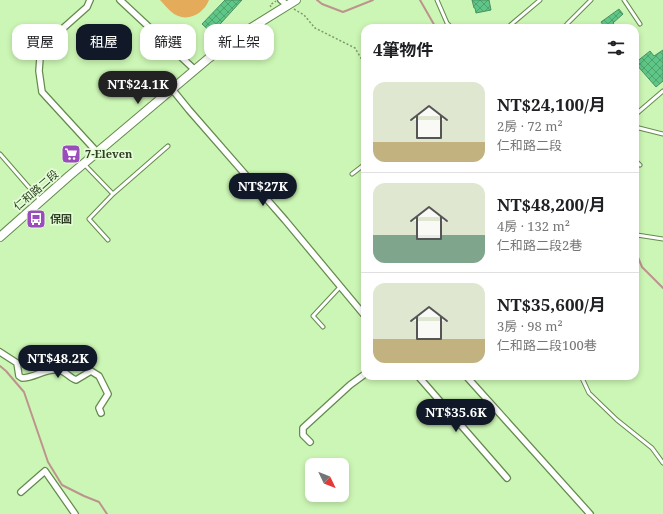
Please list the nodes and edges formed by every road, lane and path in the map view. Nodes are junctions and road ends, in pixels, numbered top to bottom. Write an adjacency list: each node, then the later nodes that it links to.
1 (90, 0): 24 (street)
2 (120, 0): 17 (street)
3 (296, 0): 8 (main road, 仁和路二段)
4 (437, 0): 12 (lane)
5 (540, 0): 13 (lane)
6 (592, 0): 14 (lane)
7 (624, 0): 15 (lane)
8 (281, 2): 9 (path); 11 (path); 17 (main road, 仁和路二段)
9 (270, 5)
10 (305, 12): 11 (path)
11 (303, 14): 16 (path)
12 (448, 24)
13 (512, 24)
14 (567, 24)
15 (640, 24)
16 (361, 58)
17 (195, 70): 18 (main road, 仁和路二段)
18 (172, 89): 24 (main road, 仁和路二段); 35 (street)
19 (663, 91): 20 (lane)
20 (639, 112)
21 (639, 128): 22 (lane)
22 (663, 134)
23 (168, 146): 29 (lane)
24 (97, 152): 26 (main road, 仁和路二段)
25 (0, 154): 30 (lane)
26 (84, 163): 29 (lane); 30 (main road, 仁和路二段)
27 (361, 167): 28 (lane)
28 (352, 174)
29 (113, 194): 34 (lane)
30 (40, 201): 32 (main road, 仁和路二段)
31 (639, 235): 33 (lane)
32 (0, 237)
33 (663, 239)
34 (108, 240)
35 (340, 287): 36 (street); 37 (lane)
36 (361, 311)
37 (323, 328)
38 (0, 352): 43 (street)
39 (361, 377): 44 (street)
40 (421, 380): 46 (street)
41 (470, 380): 49 (street)
42 (583, 380): 45 (lane)
43 (101, 413)
44 (310, 442)
45 (663, 463)
46 (507, 478)
47 (21, 492): 48 (street)
48 (75, 514)
49 (590, 514)

